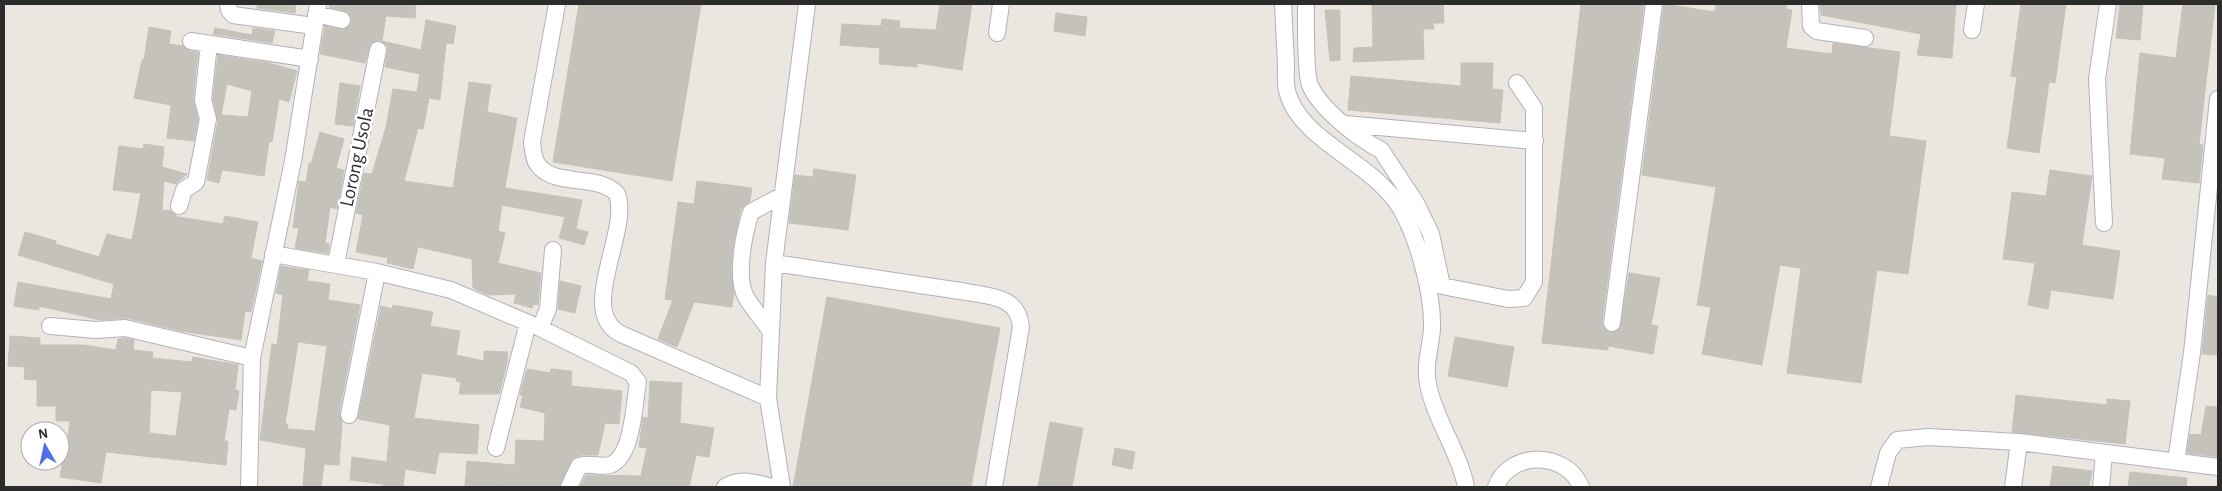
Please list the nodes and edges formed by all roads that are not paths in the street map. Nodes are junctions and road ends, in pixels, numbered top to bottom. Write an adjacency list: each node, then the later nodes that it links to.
1 (228, 4): 11 (street)
2 (556, 4): 39 (street)
3 (807, 4): 26 (street)
4 (1001, 4): 14 (street)
5 (1284, 4): 22 (street)
6 (1306, 4): 21 (street)
7 (1654, 4): 34 (street)
8 (1810, 4): 15 (street)
9 (1976, 4): 13 (street)
10 (2108, 4): 28 (street)
11 (316, 15): 12 (street); 19 (street)
12 (342, 20)
13 (1972, 30)
14 (997, 32)
15 (1865, 38)
16 (191, 41): 17 (street)
17 (209, 44): 19 (street); 27 (street)
18 (378, 50): 32 (street, Lorong Usola)
19 (310, 59): 30 (street)
20 (1517, 83): 25 (street)
21 (1309, 84): 22 (street); 24 (street)
22 (1287, 90): 52 (street)
23 (2218, 99): 44 (street)
24 (1346, 124): 25 (street); 25 (street)
25 (1535, 140)
26 (783, 195): 31 (street); 37 (street)
27 (179, 206)
28 (2104, 223)
29 (553, 250): 36 (street)
30 (273, 254): 32 (street); 38 (street)
31 (774, 263): 37 (street); 51 (street)
32 (336, 264): 33 (street)
33 (376, 272): 36 (street); 40 (street)
34 (1612, 323)
35 (50, 326): 38 (street)
36 (534, 326): 42 (street); 47 (street)
37 (771, 332): 39 (street)
38 (252, 358): 46 (street)
39 (768, 398): 50 (street)
40 (349, 415)
41 (2019, 442): 43 (street); 55 (street); 56 (street)
42 (496, 448)
43 (2104, 454): 44 (street); 57 (street)
44 (2176, 461): 45 (street)
45 (2218, 467)
46 (249, 487)
47 (569, 487)
48 (725, 487): 49 (street)
49 (772, 487)
50 (782, 487)
51 (994, 487)
52 (1466, 487)
53 (1496, 487): 54 (street)
54 (1581, 487)
55 (1880, 487)
56 (2012, 487)
57 (2101, 487)

